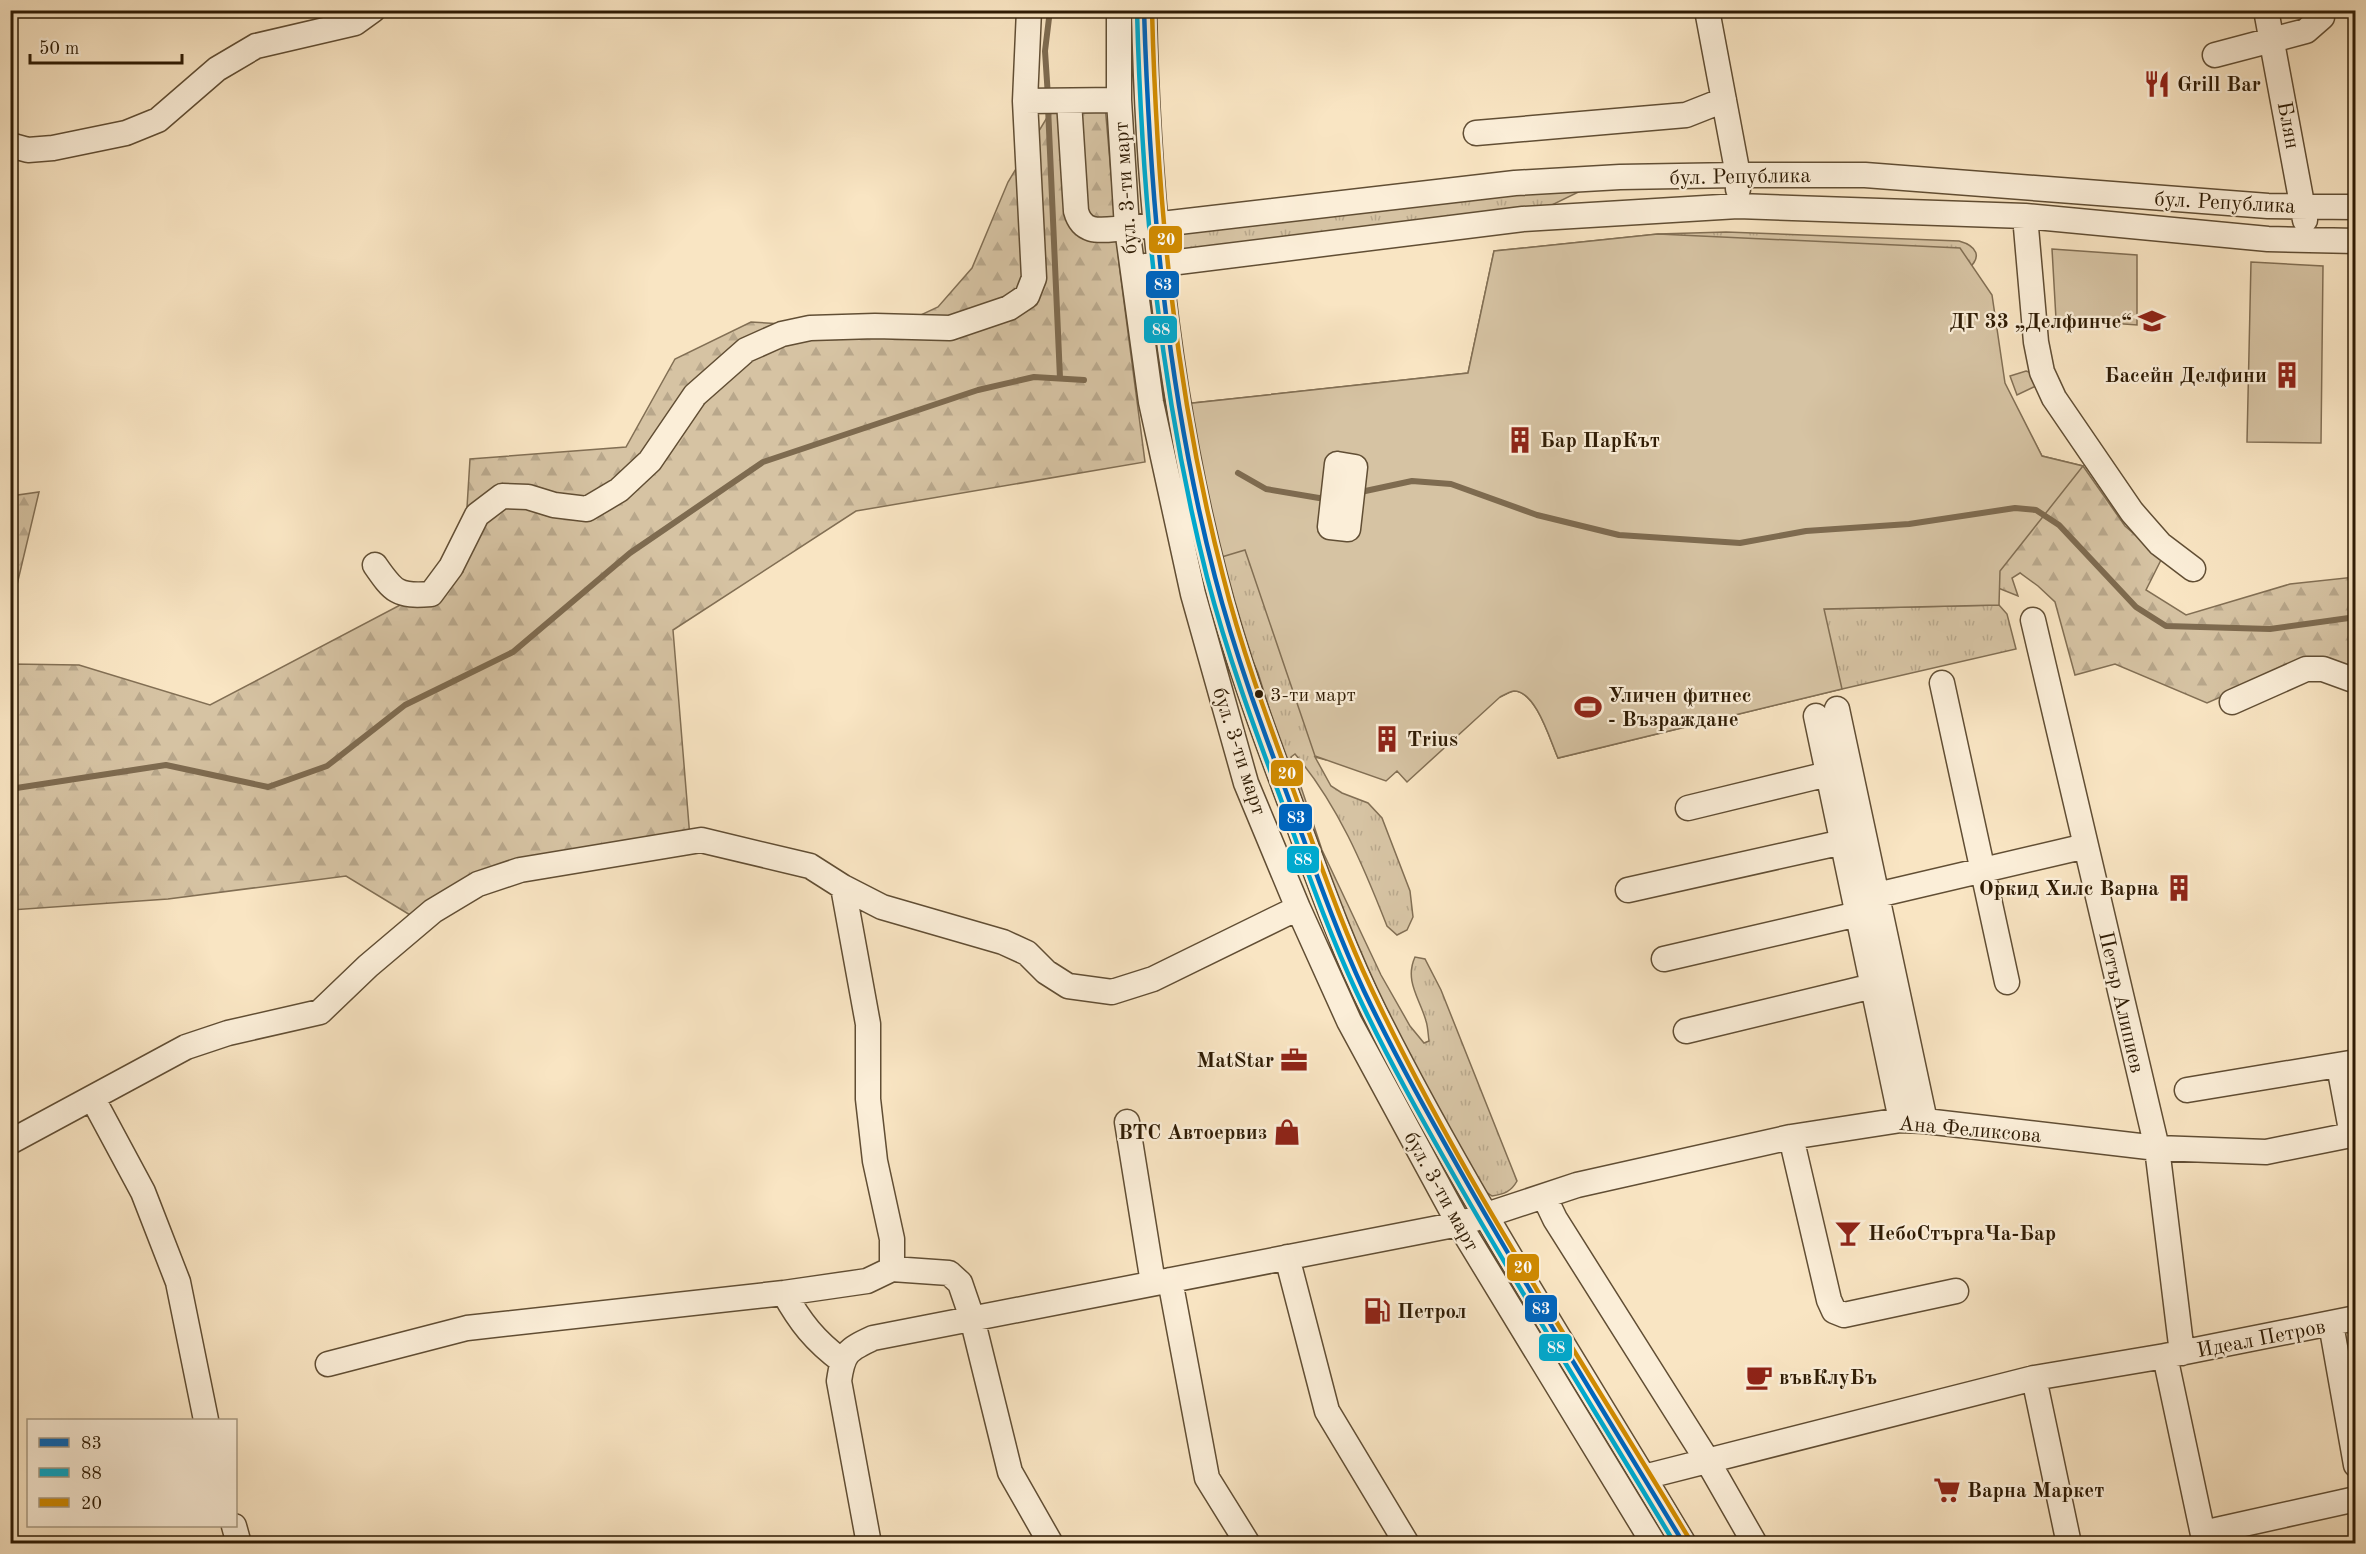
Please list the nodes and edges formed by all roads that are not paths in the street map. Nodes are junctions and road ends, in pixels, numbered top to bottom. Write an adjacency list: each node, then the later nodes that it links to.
1 (373, 10): 14 (street)
2 (1029, 10): 12 (street)
3 (1119, 10): 10 (street, бул. 3-ти март)
4 (1144, 10): 20 (street, бул. 3-ти март)
5 (1707, 10): 11 (street)
6 (2266, 10): 8 (street, Блян)
7 (2322, 10): 8 (street)
8 (2273, 39): 9 (street); 17 (street, Блян)
9 (2215, 55)
10 (1119, 100): 12 (street); 21 (street, бул. 3-ти март)
11 (1724, 100): 13 (street); 15 (street)
12 (1047, 101): 21 (street, бул. Република); 26 (street)
13 (1476, 133)
14 (10, 145)
15 (1738, 175): 16 (street); 17 (street, бул. Република); 20 (street, бул. Република)
16 (1738, 206): 19 (street, бул. Република); 24 (street, бул. Република)
17 (2303, 206): 18 (street, бул. Република); 22 (street, Блян)
18 (2355, 207)
19 (2025, 216): 22 (street, бул. Република); 27 (street)
20 (1155, 224): 21 (street, бул. Република); 24 (street, бул. 3-ти март)
21 (1126, 228): 25 (street, бул. 3-ти март)
22 (2307, 241): 23 (street, бул. Република)
23 (2355, 241)
24 (1161, 263): 25 (street, бул. Република); 57 (street, бул. 3-ти март)
25 (1131, 268): 40 (street, бул. 3-ти март)
26 (375, 565)
27 (2193, 569)
28 (2033, 620): 35 (street, Петър Алипиев)
29 (2355, 681): 31 (street)
30 (1941, 683): 36 (street)
31 (2232, 702)
32 (1828, 774): 33 (street); 34 (street); 39 (street)
33 (1688, 808)
34 (1843, 842): 38 (street); 41 (street)
35 (2086, 846): 36 (street); 55 (street, Петър Алипиев)
36 (1983, 870): 39 (street); 43 (street)
37 (843, 887): 40 (street); 48 (street); 60 (street)
38 (1628, 890)
39 (1877, 895): 50 (street)
40 (1298, 908): 58 (street, бул. 3-ти март)
41 (1858, 914): 42 (street); 44 (street)
42 (1664, 959)
43 (2007, 982)
44 (1873, 986): 45 (street); 49 (street)
45 (1686, 1031)
46 (2347, 1064): 47 (street); 52 (street)
47 (2187, 1090)
48 (93, 1099): 54 (street); 71 (street)
49 (1901, 1120): 50 (street, Ана Феликсова); 53 (street, Ана Феликсова)
50 (1925, 1121): 55 (street, Ана Феликсова)
51 (1126, 1122): 61 (street)
52 (2354, 1135): 55 (street, Ана Феликсова)
53 (1791, 1137): 56 (street, Ана Феликсова); 62 (street)
54 (10, 1142)
55 (2157, 1148): 67 (street, Петър Алипиев)
56 (1544, 1196): 57 (street, Ана Феликсова); 72 (street)
57 (1485, 1214): 58 (street, Ана Феликсова); 74 (street, бул. 3-ти март)
58 (1459, 1224): 59 (street, Ана Феликсова); 83 (street, бул. 3-ти март)
59 (1287, 1257): 61 (street, Ана Феликсова); 82 (street)
60 (892, 1269): 63 (street); 64 (street)
61 (1162, 1282): 64 (street, Ана Феликсова); 81 (street)
62 (1956, 1291)
63 (784, 1293): 68 (street); 69 (street)
64 (972, 1318): 68 (street, Ана Феликсова); 80 (street)
65 (2355, 1318): 66 (street, Идеал Петров)
66 (2331, 1324): 67 (street, Идеал Петров); 73 (street)
67 (2174, 1355): 70 (street, Идеал Петров); 77 (street, Петър Алипиев)
68 (842, 1361): 79 (street)
69 (328, 1364)
70 (2034, 1378): 72 (street, Идеал Петров); 86 (street)
71 (206, 1419)
72 (1707, 1460): 74 (street, Идеал Петров); 85 (street)
73 (2355, 1465)
74 (1644, 1477): 84 (street, бул. 3-ти март)
75 (2355, 1499): 77 (street)
76 (234, 1527): 78 (street)
77 (2204, 1538)
78 (239, 1544)
79 (869, 1544)
80 (1051, 1544)
81 (1248, 1544)
82 (1407, 1544)
83 (1654, 1544)
84 (1684, 1544)
85 (1755, 1544)
86 (2069, 1544)

